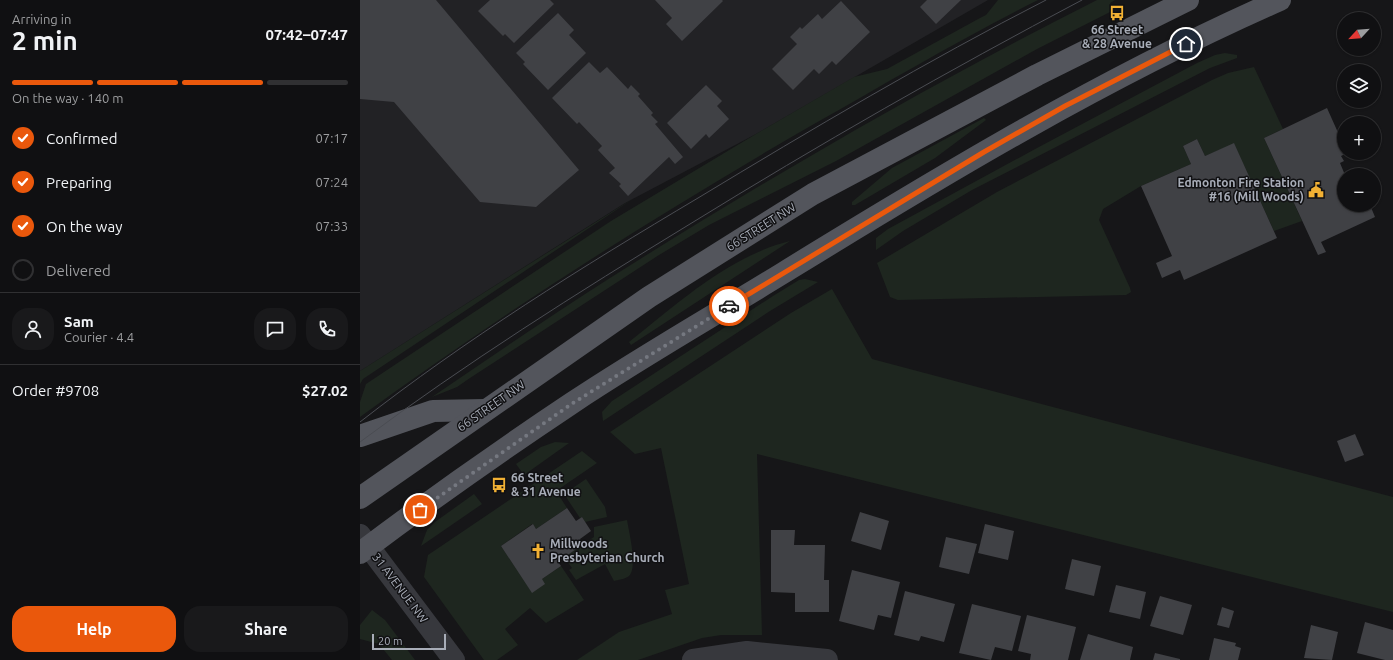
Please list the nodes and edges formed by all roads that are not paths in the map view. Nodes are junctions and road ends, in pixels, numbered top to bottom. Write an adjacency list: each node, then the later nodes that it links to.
1 (1188, 0): 3 (main road, 66 STREET NW)
2 (1280, 0): 6 (main road)
3 (485, 410): 4 (main road); 5 (main road, 66 STREET NW)
4 (360, 436)
5 (360, 498)
6 (363, 545): 8 (street, 31 AVENUE NW)
7 (819, 659): 9 (street)
8 (454, 660)
9 (693, 660)

